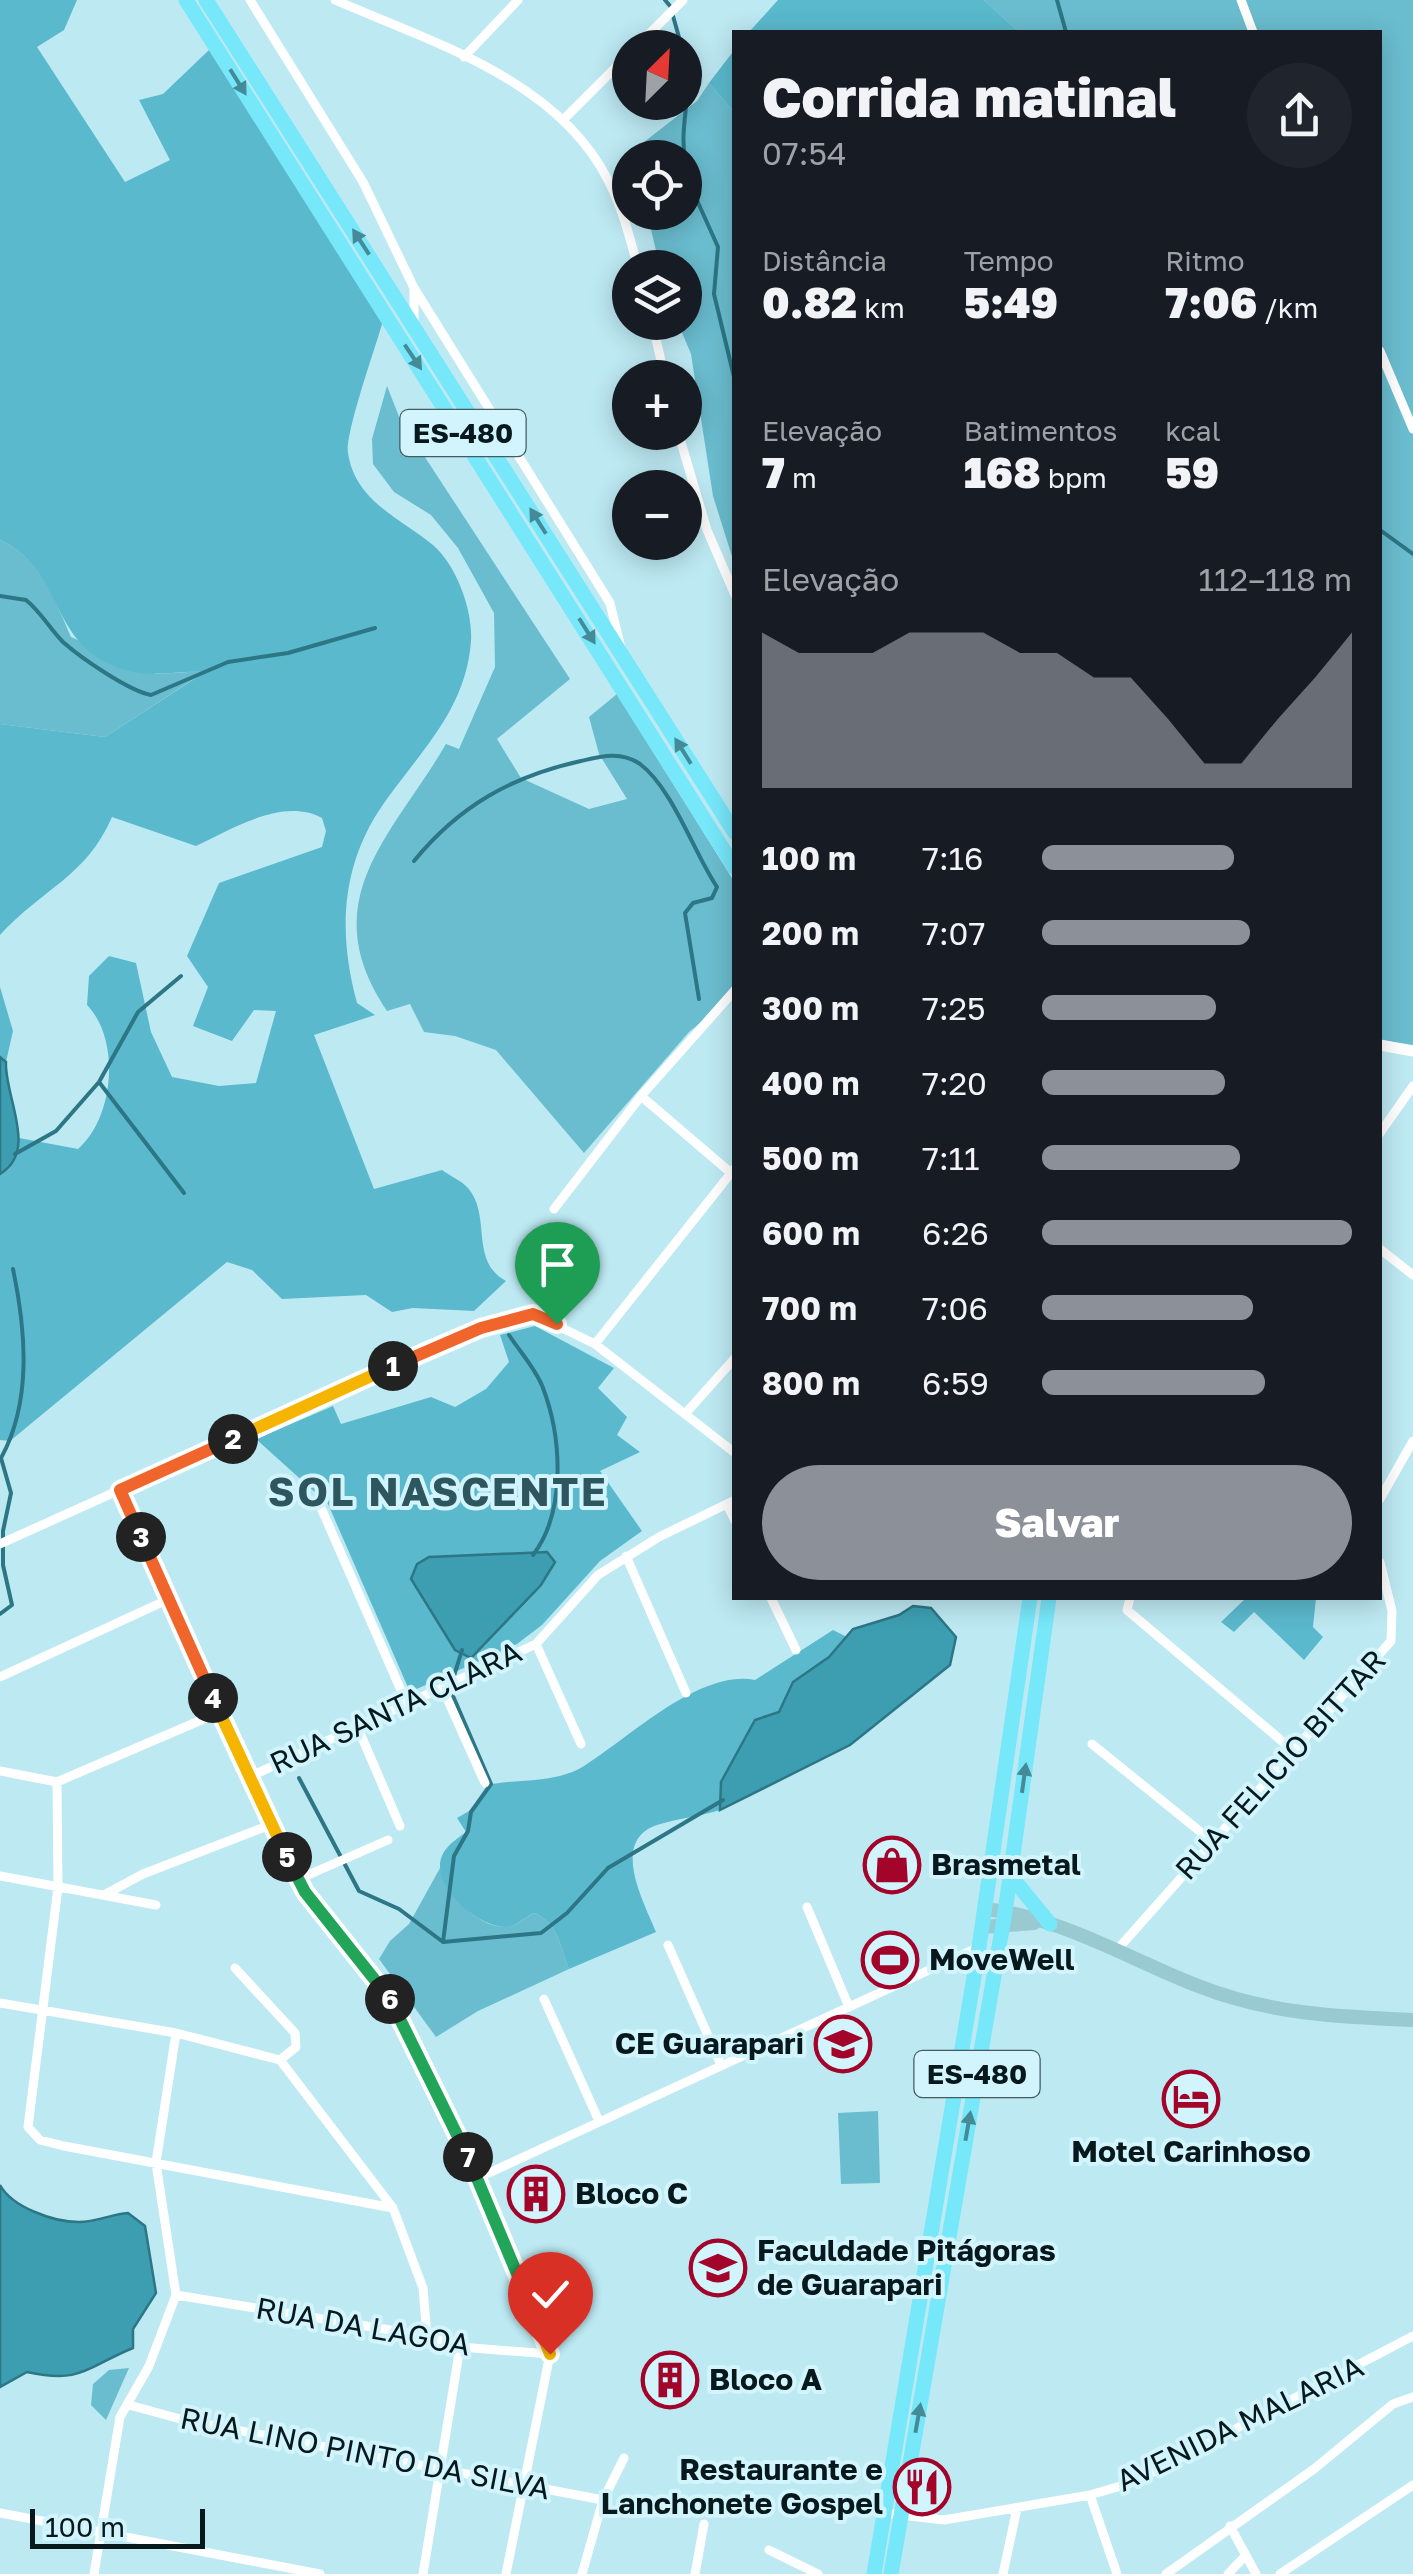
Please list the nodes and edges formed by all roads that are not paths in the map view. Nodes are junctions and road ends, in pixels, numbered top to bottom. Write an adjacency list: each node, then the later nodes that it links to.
1 (186, 0): 22 (main road, ES-480, one-way to 22)
2 (206, 0): 15 (main road, ES-480, one-way to 2)
3 (250, 0): 14 (street)
4 (335, 0): 10 (street)
5 (518, 0): 10 (street)
6 (1241, 0): 9 (street)
7 (679, 1): 8 (street)
8 (652, 30)
9 (1252, 30)
10 (464, 57): 12 (street)
11 (612, 71): 12 (street)
12 (563, 120): 13 (street)
13 (632, 250)
14 (414, 288): 15 (street); 20 (street)
15 (414, 324): 20 (main road, ES-480, one-way to 15)
16 (1382, 356): 17 (street)
17 (1413, 429)
18 (683, 450): 19 (street)
19 (732, 588)
20 (623, 657): 21 (main road, ES-480, one-way to 20)
21 (732, 828)
22 (732, 863)
23 (732, 993): 27 (street)
24 (1382, 1045): 25 (street)
25 (1413, 1051)
26 (1413, 1086): 28 (street)
27 (641, 1096): 31 (street); 33 (street)
28 (1402, 1104): 29 (street); 30 (street)
29 (1413, 1114)
30 (1382, 1130)
31 (732, 1170)
32 (732, 1172): 36 (street)
33 (554, 1210)
34 (1382, 1252): 35 (street)
35 (1413, 1276)
36 (595, 1344): 38 (street); 41 (street)
37 (732, 1361): 38 (street)
38 (685, 1414): 40 (street)
39 (1413, 1441): 42 (street)
40 (732, 1452)
41 (120, 1490): 45 (street); 48 (street)
42 (1382, 1496)
43 (731, 1502): 46 (street, RUA SANTA CLARA)
44 (322, 1510): 58 (street)
45 (0, 1544)
46 (626, 1556): 53 (street, RUA SANTA CLARA); 57 (street)
47 (1382, 1570): 63 (street, RUA FELICIO BITTAR)
48 (169, 1599): 55 (street); 59 (street)
49 (772, 1600): 54 (street)
50 (1030, 1600): 79 (main road, ES-480)
51 (1050, 1600): 72 (main road, ES-480, one-way to 51)
52 (1130, 1600): 63 (street)
53 (536, 1644): 56 (street, RUA SANTA CLARA); 61 (street)
54 (796, 1650)
55 (0, 1677)
56 (442, 1687): 58 (street, RUA SANTA CLARA); 67 (street)
57 (686, 1692)
58 (406, 1704): 60 (street, RUA SANTA CLARA)
59 (220, 1712): 65 (street); 66 (street)
60 (357, 1726): 65 (street, RUA SANTA CLARA); 69 (street)
61 (581, 1744)
62 (1092, 1744): 71 (street)
63 (1296, 1753): 71 (street, RUA FELICIO BITTAR)
64 (0, 1771): 66 (street)
65 (248, 1776): 68 (street)
66 (57, 1782): 75 (street)
67 (485, 1784)
68 (270, 1825): 74 (street); 76 (street)
69 (400, 1826)
70 (388, 1840): 74 (street)
71 (1212, 1842): 85 (street, RUA FELICIO BITTAR)
72 (1010, 1875): 80 (main road, ES-480); 81 (main road)
73 (0, 1876): 75 (street)
74 (298, 1880): 97 (street)
75 (58, 1886): 76 (street); 90 (street)
76 (104, 1895): 77 (street)
77 (156, 1905)
78 (806, 1906): 89 (street)
79 (984, 1909): 80 (main road); 82 (main road, ES-480)
80 (1004, 1918): 81 (main road); 82 (main road); 99 (main road, ES-480, one-way to 80)
81 (1050, 1924): 85 (main road)
82 (982, 1927): 84 (main road, ES-480)
83 (668, 1945): 94 (street)
84 (979, 1947): 89 (street); 99 (main road, ES-480)
85 (1117, 1950): 91 (main road)
86 (235, 1968): 93 (street)
87 (544, 1999): 95 (street)
88 (0, 2004): 90 (street)
89 (848, 2006): 94 (street)
90 (40, 2011): 92 (street); 96 (street)
91 (1413, 2020)
92 (176, 2033): 93 (street); 96 (street)
93 (280, 2060): 98 (street)
94 (721, 2065): 95 (street)
95 (599, 2122): 97 (street)
96 (156, 2163): 98 (street); 100 (street)
97 (478, 2178): 104 (street)
98 (393, 2208): 101 (street)
99 (930, 2293): 115 (main road, ES-480)
100 (176, 2295): 101 (street, RUA DA LAGOA); 106 (street)
101 (426, 2336): 103 (street, RUA DA LAGOA)
102 (1413, 2336): 111 (street, AVENIDA MALARIA)
103 (460, 2347): 104 (street, RUA DA LAGOA); 108 (street)
104 (550, 2354): 110 (street)
105 (1413, 2397): 117 (street)
106 (129, 2405): 108 (street, RUA LINO PINTO DA SILVA); 118 (street)
107 (624, 2458): 112 (street)
108 (438, 2466): 110 (street, RUA LINO PINTO DA SILVA); 123 (street)
109 (1413, 2485): 135 (street)
110 (523, 2486): 112 (street, RUA LINO PINTO DA SILVA); 124 (street)
111 (1090, 2494): 113 (street, AVENIDA MALARIA); 131 (street)
112 (603, 2500): 125 (street)
113 (1017, 2508): 115 (street, AVENIDA MALARIA); 130 (street)
114 (0, 2512): 118 (street)
115 (893, 2513): 128 (main road, ES-480); 129 (main road, ES-480)
116 (704, 2524): 126 (street)
117 (1230, 2526): 120 (street); 132 (street)
118 (101, 2535): 121 (street); 122 (street)
119 (769, 2550): 127 (street)
120 (1246, 2555): 133 (street); 134 (street)
121 (94, 2574)
122 (320, 2574)
123 (423, 2574)
124 (506, 2574)
125 (582, 2574)
126 (695, 2574)
127 (818, 2574)
128 (874, 2574)
129 (891, 2574)
130 (1003, 2574)
131 (1117, 2574)
132 (1166, 2574)
133 (1228, 2574)
134 (1256, 2574)
135 (1280, 2574)

